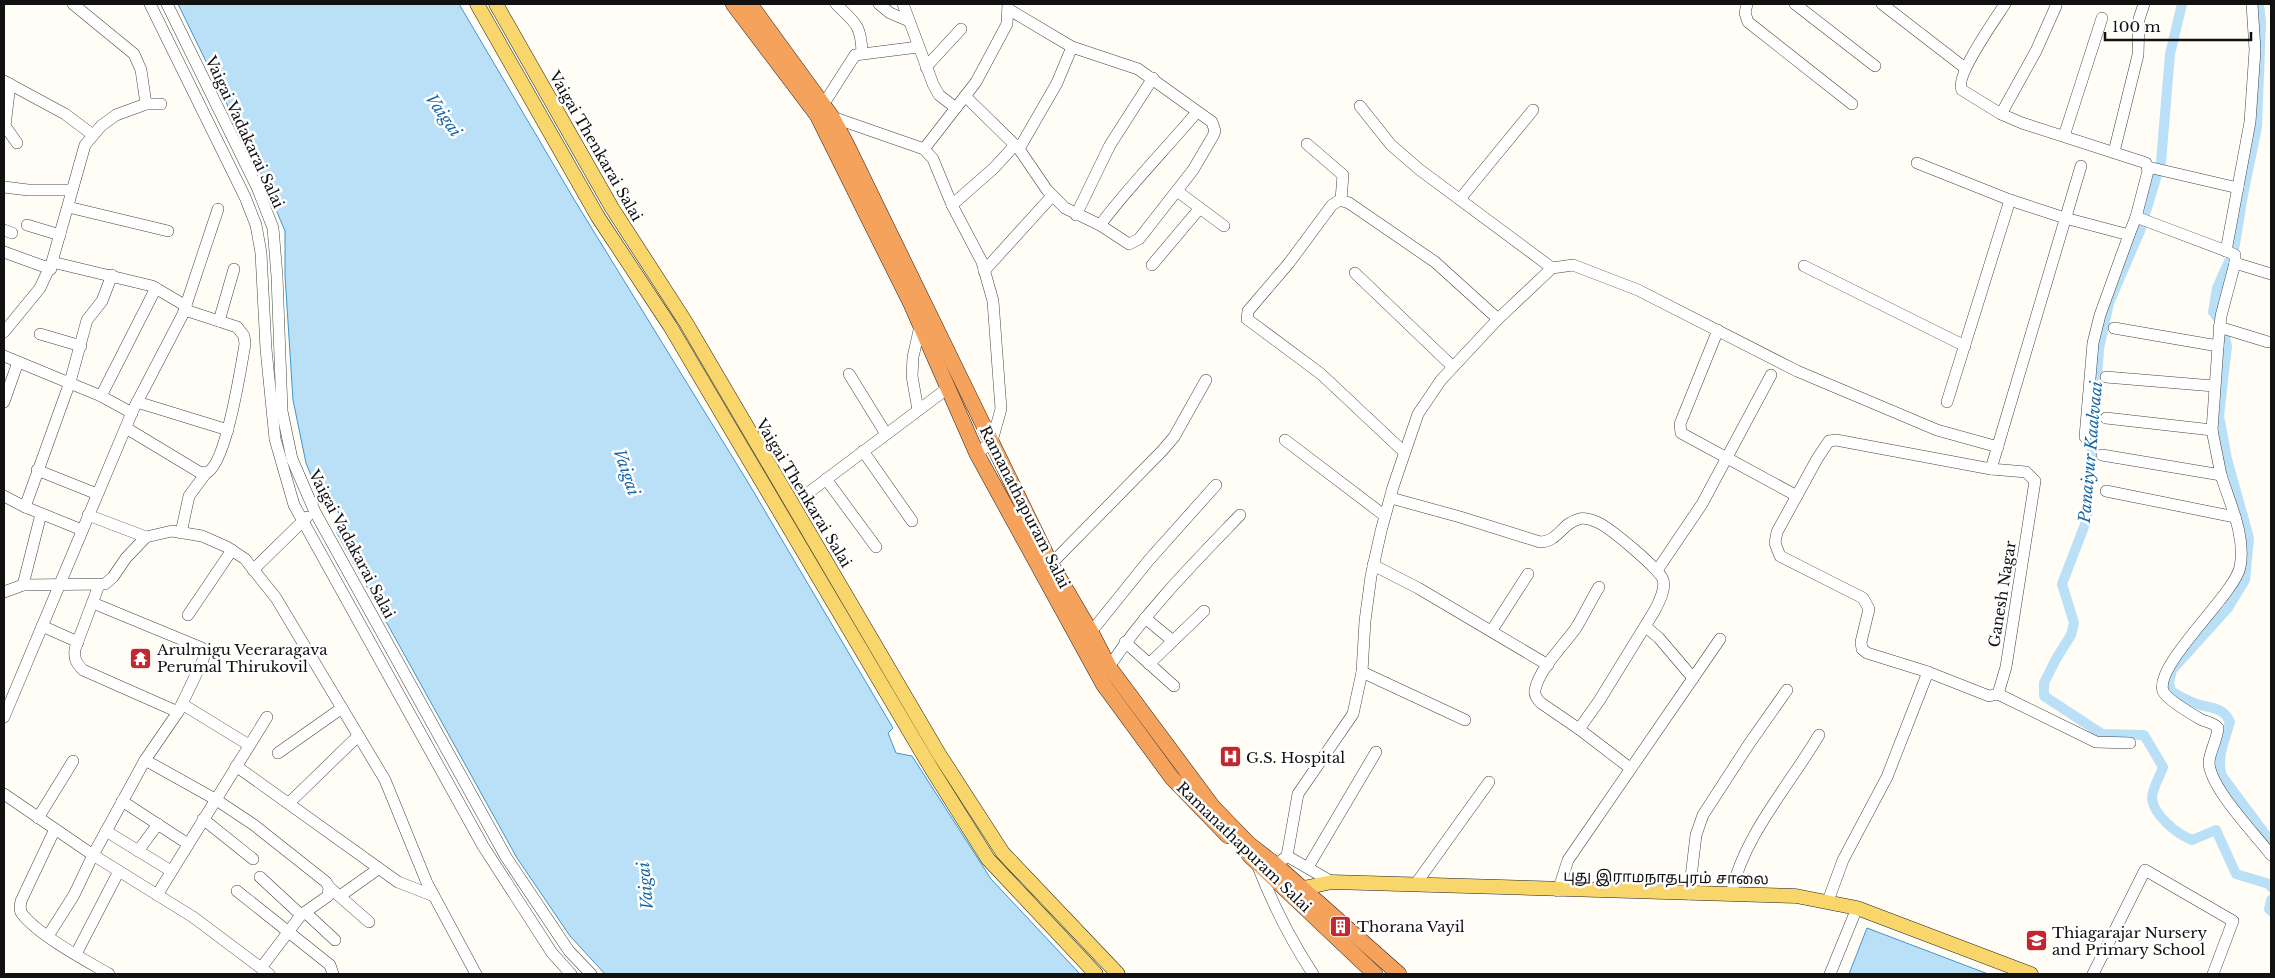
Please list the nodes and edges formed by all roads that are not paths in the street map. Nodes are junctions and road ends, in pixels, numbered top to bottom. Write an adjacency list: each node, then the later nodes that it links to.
1 (73, 4): 31 (street)
2 (150, 4): 145 (street, Vaigai Vadakarai Salai)
3 (168, 4): 139 (street, Vaigai Vadakarai Salai)
4 (477, 4): 247 (main road, Vaigai Thenkarai Salai)
5 (496, 4): 248 (main road, Vaigai Thenkarai Salai)
6 (733, 4): 87 (highway, Ramanathapuram Salai)
7 (750, 4): 37 (highway, Ramanathapuram Salai)
8 (836, 4): 24 (street)
9 (879, 4): 20 (street)
10 (903, 4): 20 (street)
11 (1747, 4): 33 (street)
12 (1795, 4): 25 (street)
13 (1882, 4): 27 (street)
14 (2005, 4): 27 (street)
15 (2144, 4): 46 (street)
16 (2252, 4): 51 (street)
17 (2056, 6): 39 (street)
18 (1008, 7): 23 (street); 30 (street)
19 (2102, 18): 41 (street)
20 (909, 21): 22 (street)
21 (961, 29): 26 (street)
22 (918, 47): 24 (street); 26 (street)
23 (1072, 47): 28 (street); 44 (street)
24 (862, 53): 37 (street)
25 (1875, 66)
26 (926, 67): 35 (street)
27 (1966, 68): 39 (street)
28 (1153, 78): 38 (street); 62 (street)
29 (7, 83): 40 (street); 42 (street)
30 (965, 96): 35 (street); 44 (street)
31 (146, 104): 32 (street); 40 (street)
32 (161, 104)
33 (1852, 104)
34 (1360, 106): 55 (street)
35 (956, 108): 45 (street)
36 (1533, 110): 55 (street)
37 (827, 111): 45 (street); 118 (highway, Ramanathapuram Salai)
38 (1196, 112): 53 (street); 65 (street)
39 (2001, 114): 41 (street)
40 (93, 135): 52 (street)
41 (2064, 136): 46 (street)
42 (17, 144)
43 (1307, 144): 56 (street)
44 (1017, 147): 54 (street); 58 (street)
45 (924, 149): 58 (street)
46 (2114, 152): 49 (street)
47 (1918, 163): 57 (street)
48 (2081, 166): 63 (street)
49 (2151, 168): 51 (street); 64 (street)
50 (4, 187): 52 (street)
51 (2238, 188): 71 (street)
52 (71, 190): 59 (street)
53 (1177, 191): 60 (street); 65 (street)
54 (1052, 196): 62 (street); 78 (street)
55 (1460, 199): 76 (street)
56 (1341, 200): 84 (street); 122 (street)
57 (2010, 200): 63 (street); 94 (street)
58 (952, 204): 78 (street)
59 (68, 208): 68 (street); 69 (street)
60 (1200, 208): 67 (street); 73 (street)
61 (218, 209): 83 (street)
62 (1076, 215): 65 (street)
63 (2066, 218): 70 (street); 120 (street)
64 (2142, 219): 70 (street); 71 (street)
65 (1100, 224)
66 (27, 225): 69 (street)
67 (1224, 226)
68 (168, 231)
69 (60, 235): 74 (street)
70 (2129, 235): 117 (street)
71 (2231, 255): 80 (street); 86 (street)
72 (5, 256): 74 (street)
73 (1152, 265)
74 (52, 266): 81 (street); 90 (street)
75 (1804, 266): 94 (street)
76 (1552, 268): 84 (street); 89 (street)
77 (234, 269): 85 (street)
78 (984, 271): 118 (street)
79 (1354, 273): 98 (street)
80 (2271, 274)
81 (112, 275): 82 (street); 93 (street)
82 (156, 288): 83 (street); 106 (street)
83 (185, 308): 85 (street); 108 (street)
84 (1498, 319): 98 (street)
85 (219, 321): 114 (street)
86 (2220, 322): 92 (street); 95 (street)
87 (920, 326): 105 (highway, Ramanathapuram Salai); 110 (street)
88 (2114, 328): 95 (street)
89 (1718, 330): 120 (street); 125 (street)
90 (4, 332)
91 (40, 334): 93 (street)
92 (2268, 342)
93 (82, 346): 103 (street)
94 (1965, 346): 109 (street)
95 (2218, 346): 104 (street)
96 (4, 356): 97 (street)
97 (18, 362): 103 (street); 107 (street)
98 (1452, 367): 122 (street)
99 (849, 374): 116 (street)
100 (1771, 375): 125 (street)
101 (2106, 377): 104 (street)
102 (1206, 380): 152 (street)
103 (70, 382): 106 (street); 127 (street)
104 (2214, 386): 115 (street)
105 (948, 388): 110 (street); 123 (highway, Ramanathapuram Salai)
106 (101, 396): 111 (street)
107 (4, 402)
108 (138, 402): 111 (street); 114 (street)
109 (1947, 402)
110 (918, 410): 116 (street)
111 (132, 413): 113 (street)
112 (2106, 418): 115 (street)
113 (126, 428): 128 (street); 134 (street)
114 (228, 430): 128 (street)
115 (2212, 430): 129 (street)
116 (886, 434): 121 (street)
117 (2086, 437)
118 (992, 440): 123 (street); 152 (highway, Ramanathapuram Salai)
119 (1285, 440): 143 (street)
120 (1998, 447): 126 (street)
121 (863, 451): 130 (street); 146 (street)
122 (1404, 452): 137 (street)
123 (977, 454): 216 (highway, Ramanathapuram Salai)
124 (2102, 455): 129 (street)
125 (1729, 458): 136 (street); 154 (street)
126 (1991, 469): 136 (street); 182 (street, Ganesh Nagar)
127 (37, 470): 134 (street); 138 (street)
128 (206, 473): 148 (street)
129 (2221, 475): 144 (street)
130 (826, 479): 133 (street); 150 (street)
131 (1216, 485): 169 (street)
132 (2106, 491): 144 (street)
133 (808, 493)
134 (97, 494): 142 (street)
135 (4, 496): 138 (street)
136 (1797, 496): 178 (street)
137 (1391, 498): 143 (street); 154 (street)
138 (25, 507): 140 (street)
139 (315, 512): 145 (street); 246 (street, Vaigai Vadakarai Salai)
140 (41, 514): 147 (street); 158 (street)
141 (1240, 515): 165 (street)
142 (88, 516): 147 (street); 149 (street)
143 (1385, 516): 153 (street)
144 (2235, 517): 213 (street)
145 (303, 520): 155 (street); 245 (street, Vaigai Vadakarai Salai)
146 (912, 521)
147 (82, 530): 157 (street)
148 (181, 533): 149 (street); 151 (street)
149 (146, 537): 159 (street)
150 (876, 547)
151 (232, 550): 155 (street); 164 (street)
152 (1051, 564): 169 (highway, Ramanathapuram Salai)
153 (1373, 565): 168 (street); 177 (street)
154 (1658, 569): 167 (street)
155 (254, 570): 184 (street)
156 (1528, 574): 168 (street)
157 (61, 584): 158 (street); 159 (street); 166 (street)
158 (23, 585): 161 (street)
159 (99, 585): 162 (street)
160 (1599, 587): 175 (street)
161 (4, 592)
162 (93, 603): 172 (street); 183 (street)
163 (1204, 611): 171 (street)
164 (188, 615)
165 (1145, 618): 171 (street); 173 (street)
166 (42, 626): 172 (street); 185 (street)
167 (1646, 627): 179 (street); 188 (street)
168 (1492, 630): 175 (street)
169 (1091, 632): 176 (highway, Ramanathapuram Salai)
170 (1720, 639): 179 (street)
171 (1173, 641): 174 (street)
172 (78, 642): 183 (street)
173 (1125, 642): 174 (street); 176 (street)
174 (1149, 664): 180 (street)
175 (1548, 665): 188 (street)
176 (1109, 667): 210 (highway, Ramanathapuram Salai)
177 (1362, 672): 187 (street); 215 (street)
178 (1928, 672): 182 (street); 233 (street)
179 (1692, 678): 198 (street)
180 (1174, 686)
181 (1787, 690): 228 (street)
182 (1998, 694): 191 (street)
183 (180, 708): 192 (street); 195 (street)
184 (342, 708): 190 (street); 194 (street)
185 (4, 717)
186 (267, 717): 192 (street)
187 (1466, 720)
188 (1579, 729): 198 (street)
189 (1819, 735): 229 (street)
190 (358, 736): 203 (street); 232 (street)
191 (2130, 743)
192 (249, 745): 197 (street)
193 (1376, 752): 217 (street)
194 (278, 753)
195 (145, 760): 201 (street); 202 (street)
196 (73, 761): 204 (street)
197 (236, 766): 201 (street); 203 (street)
198 (1630, 768): 226 (street)
199 (1489, 782): 223 (street)
200 (4, 794): 204 (street)
201 (215, 800): 205 (street); 224 (street)
202 (122, 801): 206 (street); 208 (street)
203 (289, 803): 218 (street)
204 (38, 818): 207 (street)
205 (203, 819): 209 (street); 214 (street)
206 (158, 824): 209 (street); 211 (street)
207 (55, 829): 212 (street); 238 (street)
208 (106, 831): 211 (street); 212 (street)
209 (188, 844): 220 (street)
210 (1249, 844): 215 (highway, Ramanathapuram Salai); 216 (street)
211 (138, 851): 220 (street)
212 (93, 855): 219 (street); 238 (street)
213 (2271, 855)
214 (253, 859)
215 (1282, 860): 217 (street); 225 (highway, Ramanathapuram Salai)
216 (1256, 861): 225 (highway, Ramanathapuram Salai); 249 (street)
217 (1308, 867): 222 (street)
218 (378, 869): 231 (street); 232 (street)
219 (119, 871): 230 (street); 240 (street)
220 (171, 871): 230 (street)
221 (260, 877): 235 (street)
222 (1332, 882): 223 (main road, புது இராமநாதபுரம் சாலை); 225 (main road, புது இராமநாதபுரம் சாலை)
223 (1415, 885): 226 (main road, புது இராமநாதபுரம் சாலை)
224 (329, 887): 231 (street); 235 (street)
225 (1296, 890): 250 (highway, Ramanathapuram Salai); 251 (highway, Ramanathapuram Salai)
226 (1558, 890): 228 (main road, புது இராமநாதபுரம் சாலை)
227 (237, 891): 237 (street)
228 (1689, 894): 229 (main road, புது இராமநாதபுரம் சாலை)
229 (1731, 894): 233 (main road, புது இராமநாதபுரம் சாலை)
230 (157, 895): 241 (street)
231 (340, 896): 236 (street)
232 (434, 896): 244 (street)
233 (1828, 901): 234 (main road, புது இராமநாதபுரம் சாலை)
234 (1858, 908): 252 (street); 253 (main road, புது இராமநாதபுரம் சாலை)
235 (303, 914): 237 (street); 239 (street)
236 (369, 922)
237 (288, 930): 241 (street); 243 (street)
238 (48, 936): 240 (street)
239 (336, 940)
240 (76, 954): 242 (street)
241 (260, 970)
242 (109, 974)
243 (333, 974)
244 (476, 974)
245 (571, 974)
246 (591, 974)
247 (1096, 974)
248 (1118, 974)
249 (1313, 974)
250 (1375, 974)
251 (1399, 974)
252 (1830, 974)
253 (2031, 974)
254 (2094, 974): 255 (street)
255 (2213, 974)

